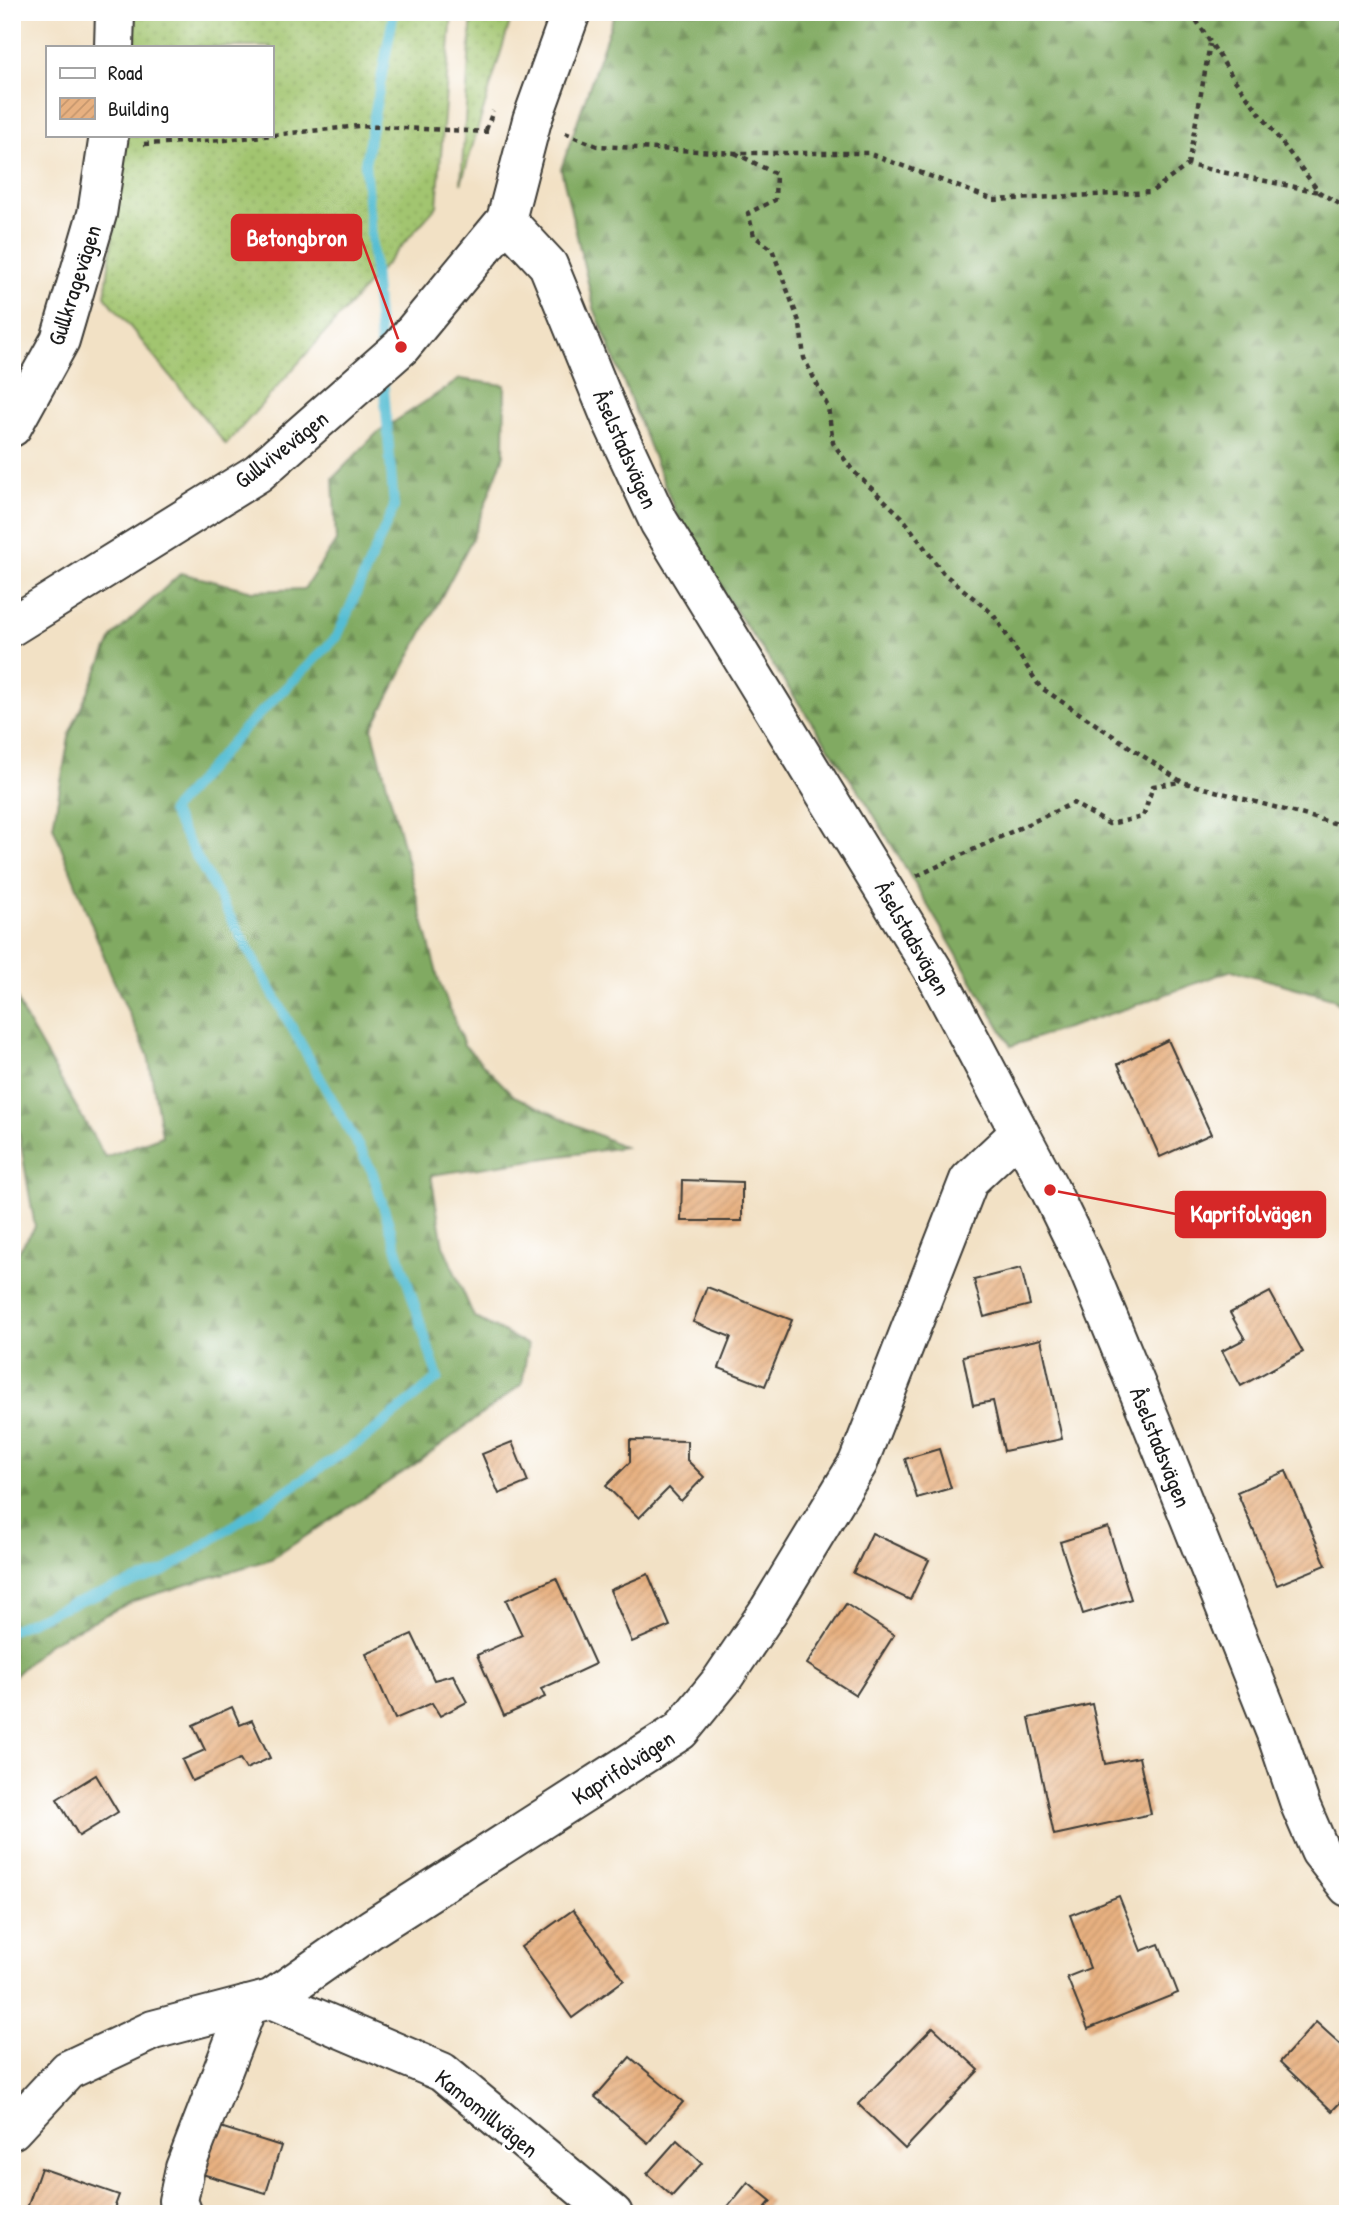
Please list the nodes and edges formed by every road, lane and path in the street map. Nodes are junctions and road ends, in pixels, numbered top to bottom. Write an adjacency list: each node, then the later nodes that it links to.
1 (115, 12): 5 (street)
2 (571, 12): 6 (street)
3 (1191, 12): 4 (path)
4 (1211, 43): 11 (path); 12 (path)
5 (114, 46)
6 (528, 133): 7 (path); 10 (path); 14 (street)
7 (273, 135)
8 (263, 136): 9 (path)
9 (109, 140): 15 (street, Gullkragevägen)
10 (735, 153): 11 (path); 17 (path)
11 (1188, 165): 12 (path)
12 (1319, 192): 13 (path)
13 (1348, 209)
14 (506, 220): 16 (street, Gullvivevägen); 19 (street, Åselstadsvägen)
15 (12, 427)
16 (12, 626)
17 (1182, 782): 18 (path); 19 (path)
18 (1348, 828)
19 (886, 891): 20 (street, Åselstadsvägen)
20 (1019, 1133): 21 (street, Åselstadsvägen); 22 (street, Kaprifolvägen)
21 (1348, 1887)
22 (260, 2002): 23 (street, Kaprifolvägen); 24 (street); 25 (street, Kamomillvägen)
23 (12, 2130)
24 (183, 2214)
25 (613, 2214)

